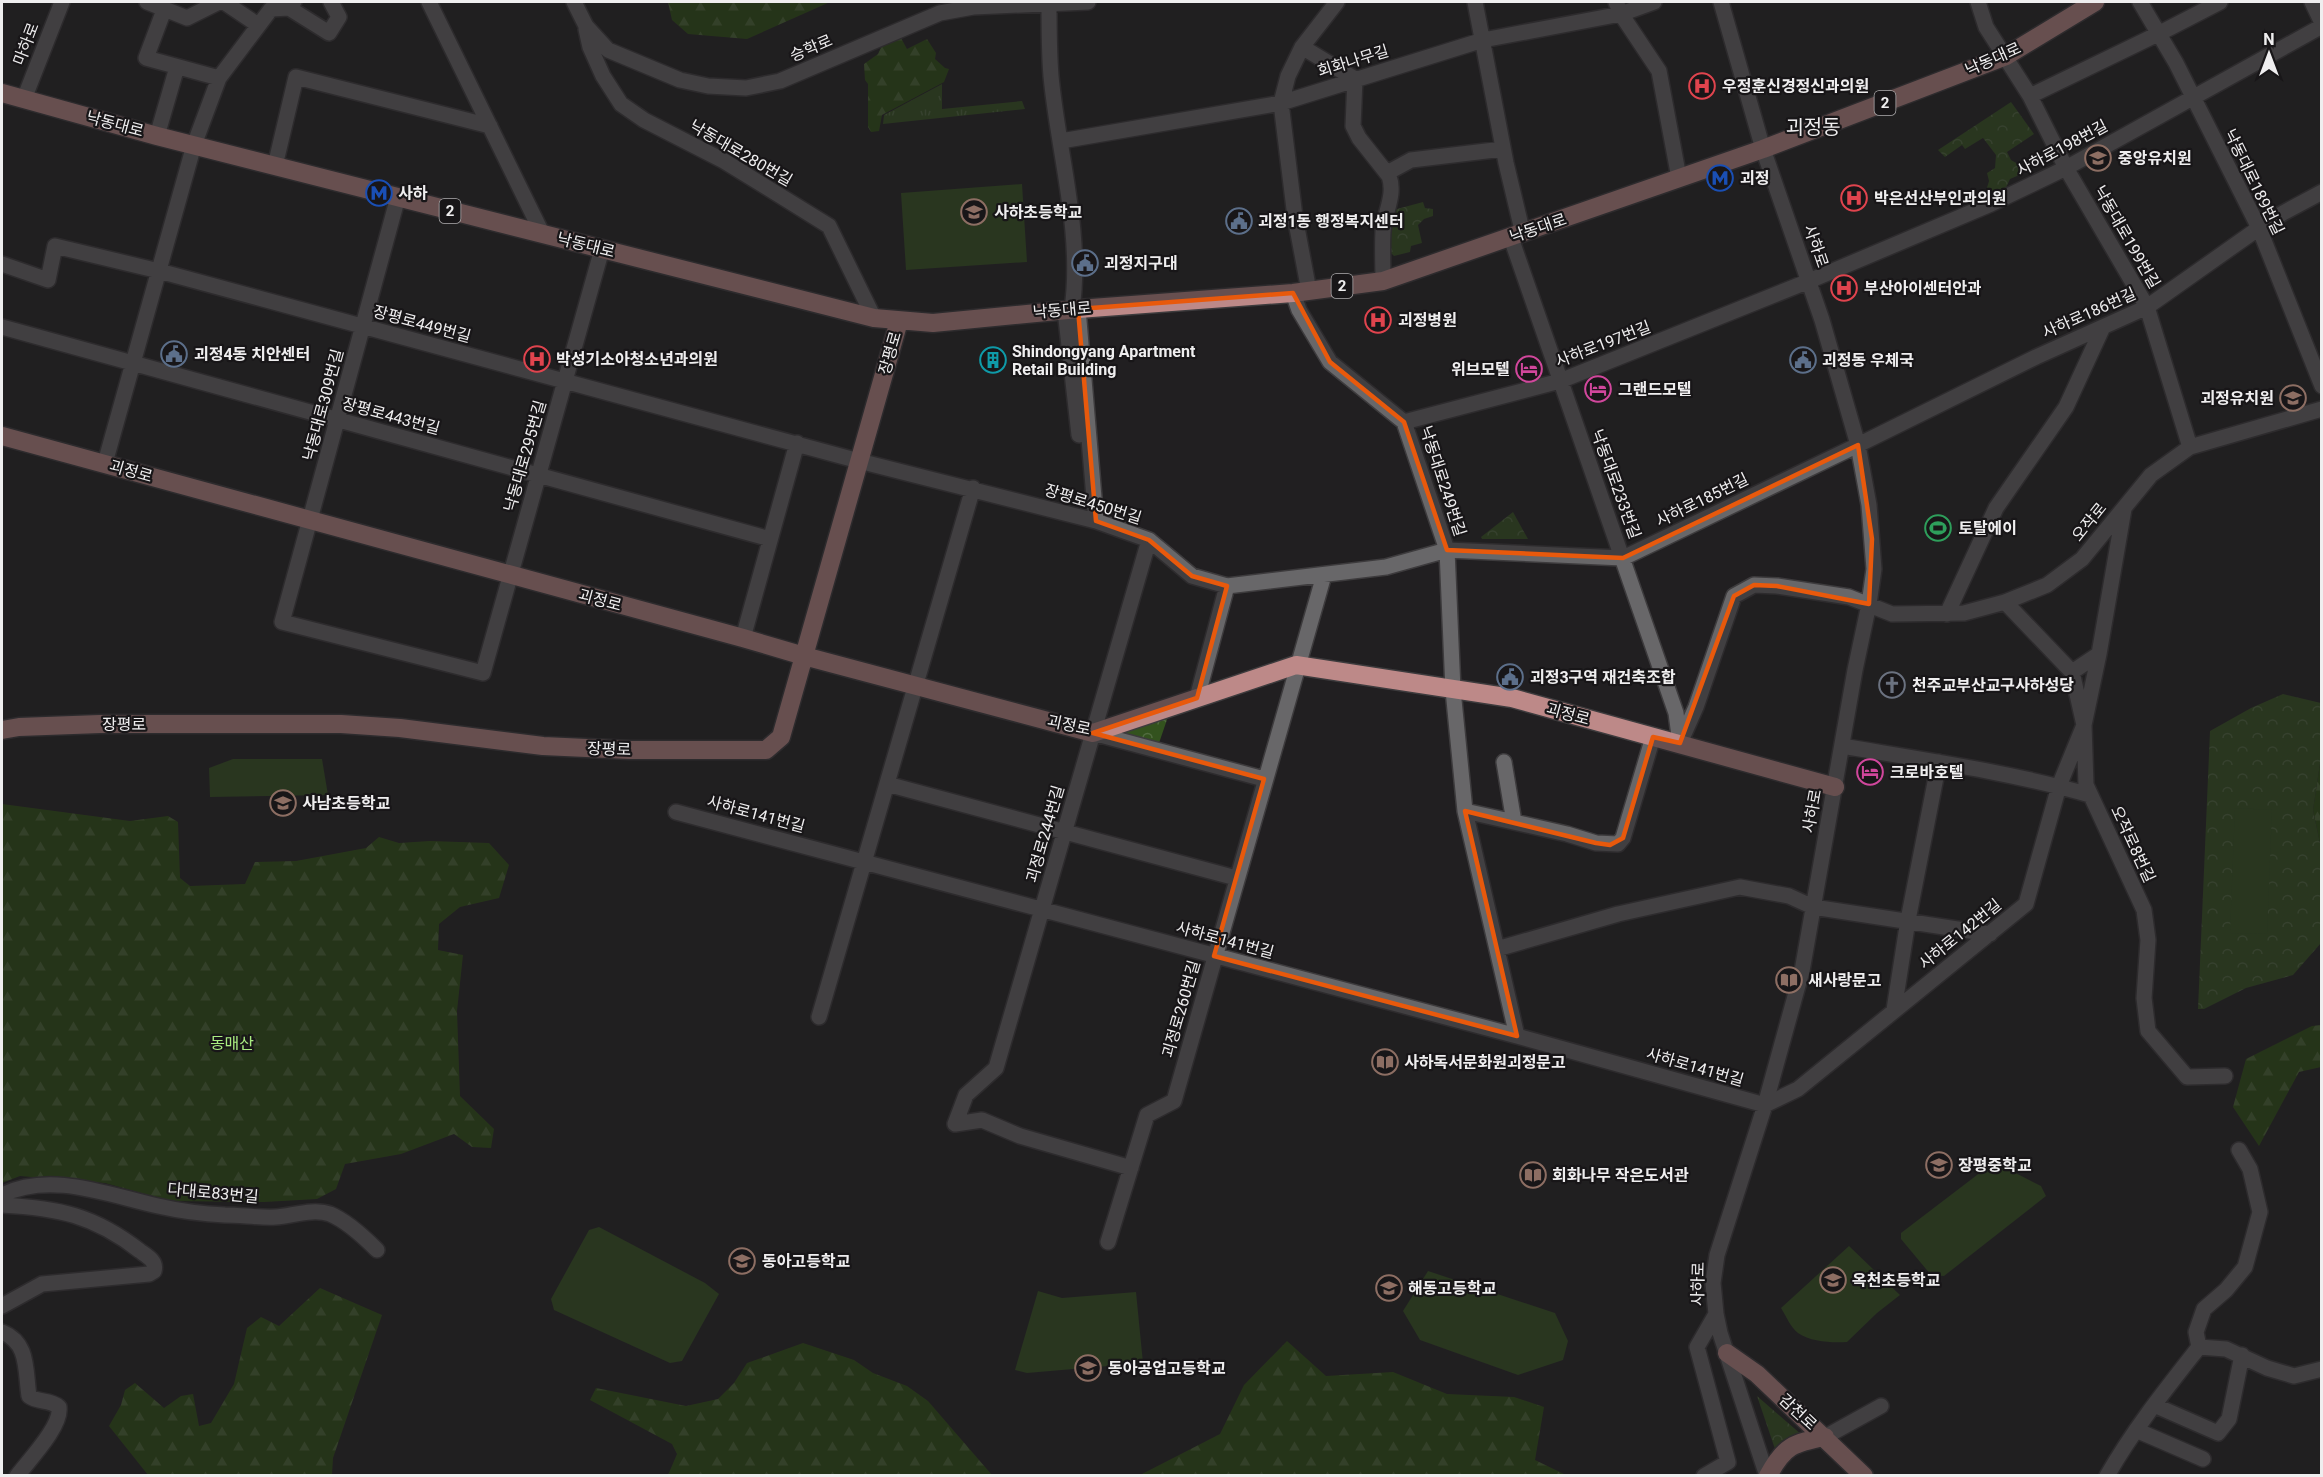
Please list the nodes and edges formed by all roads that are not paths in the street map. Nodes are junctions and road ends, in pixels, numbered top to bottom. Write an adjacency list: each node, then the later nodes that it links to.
1 (62, 2): 35 (street, 마하로)
2 (147, 2): 21 (street)
3 (219, 2): 21 (street)
4 (224, 2): 22 (street)
5 (331, 2): 19 (street)
6 (429, 2): 37 (street)
7 (574, 2): 24 (street, 승학로)
8 (1088, 2): 18 (street, 승학로)
9 (1337, 2): 27 (street)
10 (1475, 2): 26 (street, 낙동대로233번길)
11 (1654, 2): 20 (street, 회화나무길)
12 (1721, 2): 42 (street, 사하로)
13 (1978, 2): 28 (street, 낙동대로199번길)
14 (2095, 2): 28 (main road, 낙동대로 / 2)
15 (2140, 2): 25 (street, 낙동대로189번길)
16 (2220, 2): 25 (street)
17 (2312, 2): 23 (street)
18 (1048, 3): 24 (street, 승학로); 39 (street)
19 (291, 4): 22 (street)
20 (1618, 8): 26 (street, 회화나무길); 46 (street)
21 (164, 10): 29 (street)
22 (258, 25): 30 (street)
23 (2322, 25): 34 (street, 사하로198번길)
24 (586, 26): 60 (street, 낙동대로280번길)
25 (2160, 33): 33 (street); 34 (street, 낙동대로189번길)
26 (1483, 40): 31 (street, 회화나무길); 41 (street, 낙동대로233번길)
27 (1302, 47): 31 (street); 36 (street)
28 (2006, 56): 33 (street, 낙동대로199번길); 42 (main road, 낙동대로 / 2)
29 (177, 67): 30 (street); 38 (street)
30 (219, 78): 40 (street)
31 (1355, 79): 36 (street, 회화나무길); 45 (street)
32 (2, 93): 35 (main road, 낙동대로 / 2)
33 (2030, 96): 44 (street, 낙동대로199번길)
34 (2191, 97): 44 (street, 사하로198번길); 49 (street, 낙동대로189번길)
35 (24, 99): 38 (main road, 낙동대로 / 2)
36 (1281, 103): 39 (street, 회화나무길); 57 (street, 낙동대로249번길)
37 (490, 126): 43 (street); 50 (street)
38 (157, 136): 40 (main road, 낙동대로 / 2)
39 (1061, 141): 59 (street)
40 (194, 145): 43 (main road, 낙동대로 / 2); 54 (street)
41 (1503, 149): 45 (street); 51 (street, 낙동대로233번길)
42 (1763, 149): 46 (main road, 낙동대로 / 2); 56 (street, 사하로)
43 (275, 166): 48 (main road, 낙동대로 / 2)
44 (2066, 168): 56 (street, 사하로198번길); 58 (street, 낙동대로199번길)
45 (1387, 173): 55 (street)
46 (1679, 178): 51 (main road, 낙동대로 / 2)
47 (2322, 192): 49 (street, 사하로186번길)
48 (398, 197): 50 (main road, 낙동대로 / 2); 63 (street, 낙동대로309번길)
49 (2259, 228): 58 (street, 사하로186번길); 68 (street, 낙동대로189번길)
50 (543, 235): 52 (main road, 낙동대로 / 2)
51 (1517, 236): 55 (main road, 낙동대로 / 2); 67 (street, 낙동대로233번길)
52 (602, 249): 60 (main road, 낙동대로 / 2); 66 (street, 낙동대로295번길)
53 (2, 264): 54 (street, 장평로449번길)
54 (159, 271): 63 (street, 장평로449번길); 65 (street)
55 (1383, 281): 57 (main road, 낙동대로 / 2)
56 (1809, 281): 67 (street, 사하로197번길); 74 (street, 사하로)
57 (1301, 292): 59 (main road, 낙동대로 / 2); 71 (street, 낙동대로249번길)
58 (2147, 307): 64 (street, 사하로186번길); 75 (street, 낙동대로199번길)
59 (1072, 309): 61 (main road, 낙동대로 / 2); 82 (street)
60 (874, 318): 61 (main road, 낙동대로 / 2)
61 (900, 321): 76 (main road, 장평로)
62 (2, 327): 65 (street, 장평로443번길)
63 (363, 327): 66 (street, 장평로449번길); 70 (street, 낙동대로309번길)
64 (2102, 329): 74 (street, 사하로186번길); 92 (street)
65 (134, 364): 70 (street, 장평로443번길); 77 (street)
66 (565, 380): 73 (street, 장평로449번길); 78 (street, 낙동대로295번길)
67 (1560, 381): 71 (street, 사하로197번길); 86 (street, 낙동대로233번길)
68 (2322, 386)
69 (2322, 410): 75 (street, 오작로)
70 (337, 420): 78 (street, 장평로443번길); 81 (street, 낙동대로309번길)
71 (1404, 422): 85 (street, 낙동대로249번길)
72 (2, 436): 77 (main road, 괴정로)
73 (797, 443): 76 (street, 장평로449번길); 83 (street)
74 (1858, 445): 86 (street, 사하로185번길); 91 (street, 사하로)
75 (2190, 447): 80 (street, 오작로)
76 (859, 461): 79 (street, 장평로450번길); 95 (main road, 장평로)
77 (105, 463): 81 (main road, 괴정로)
78 (538, 475): 83 (street, 장평로443번길); 88 (street, 낙동대로295번길)
79 (972, 488): 82 (street, 장평로450번길); 99 (street)
80 (2124, 507): 90 (street, 오작로); 94 (street)
81 (310, 520): 88 (main road, 괴정로); 98 (street, 낙동대로309번길)
82 (1092, 520): 84 (street, 장평로450번길)
83 (770, 539): 93 (street)
84 (1149, 540): 89 (street, 장평로450번길); 104 (street, 괴정로244번길)
85 (1447, 550): 86 (street, 사하로185번길); 87 (street, 장평로450번길); 100 (street, 낙동대로249번길)
86 (1623, 558): 106 (street, 낙동대로233번길)
87 (1324, 575): 89 (street, 장평로450번길); 96 (street)
88 (510, 576): 93 (main road, 괴정로); 98 (street, 낙동대로295번길)
89 (1227, 586): 101 (street)
90 (2005, 602): 92 (street, 오작로); 97 (street)
91 (1869, 604): 92 (street, 오작로); 106 (street, 오작로); 107 (street, 사하로)
92 (1947, 614)
93 (743, 638): 95 (main road, 괴정로)
94 (2099, 654): 97 (street); 102 (street)
95 (804, 656): 99 (main road, 괴정로); 103 (main road, 장평로)
96 (1296, 665): 100 (main road, 괴정로); 101 (main road, 괴정로); 110 (street, 괴정로260번길)
97 (2072, 672): 102 (street, 오작로8번길)
98 (483, 673)
99 (915, 684): 104 (main road, 괴정로); 111 (street)
100 (1453, 690): 105 (main road, 괴정로); 115 (street, 낙동대로249번길)
101 (1197, 698): 104 (main road, 괴정로)
102 (2084, 724): 112 (street, 사하로142번길); 114 (street, 오작로8번길)
103 (2, 730)
104 (1093, 733): 110 (street); 118 (street, 괴정로244번길)
105 (1653, 737): 106 (main road, 괴정로); 117 (street)
106 (1680, 743): 113 (main road, 괴정로)
107 (1842, 746): 109 (street); 113 (street, 사하로)
108 (1504, 762): 117 (street)
109 (1939, 762): 112 (street); 123 (street)
110 (1264, 779): 120 (street, 괴정로260번길)
111 (887, 784): 118 (street); 119 (street)
112 (2059, 786): 114 (street); 124 (street, 사하로142번길)
113 (1835, 787): 121 (street, 사하로)
114 (2090, 795): 130 (street, 오작로8번길)
115 (1464, 811): 117 (street); 125 (street, 낙동대로249번길)
116 (676, 812): 119 (street, 사하로141번길)
117 (1514, 822)
118 (1064, 832): 120 (street); 122 (street, 괴정로244번길)
119 (864, 862): 122 (street, 사하로141번길); 128 (street)
120 (1236, 878): 126 (street, 괴정로260번길)
121 (1813, 907): 123 (street); 125 (street); 131 (street, 사하로)
122 (1042, 910): 126 (street, 사하로141번길); 133 (street, 괴정로244번길)
123 (1908, 920): 124 (street); 127 (street)
124 (1990, 934): 127 (street, 사하로142번길)
125 (1497, 949): 129 (street, 낙동대로249번길)
126 (1214, 956): 129 (street, 사하로141번길); 133 (street, 괴정로260번길)
127 (1894, 1010): 131 (street, 사하로142번길)
128 (819, 1017)
129 (1517, 1036): 131 (street, 사하로141번길)
130 (2225, 1076)
131 (1765, 1105): 139 (street, 사하로)
132 (2239, 1150): 141 (street)
133 (1131, 1168): 136 (street, 괴정로260번길)
134 (2, 1195): 137 (street, 다대로83번길)
135 (2, 1205): 138 (street)
136 (1108, 1242)
137 (377, 1250)
138 (2, 1306)
139 (1716, 1314): 142 (street, 사하로); 150 (street)
140 (2, 1332): 151 (street)
141 (2199, 1347): 143 (street); 145 (street)
142 (1727, 1353): 148 (main road, 감천로); 153 (street, 사하로)
143 (2242, 1355): 144 (street); 145 (street)
144 (2322, 1369)
145 (2154, 1405): 147 (street)
146 (1881, 1406): 148 (street)
147 (2136, 1430): 149 (street); 155 (street)
148 (1825, 1437): 153 (main road); 154 (main road, 감천로)
149 (2203, 1459)
150 (1730, 1469): 152 (street)
151 (17, 1476)
152 (1704, 1476)
153 (1768, 1476)
154 (1864, 1476)
155 (2107, 1476)

